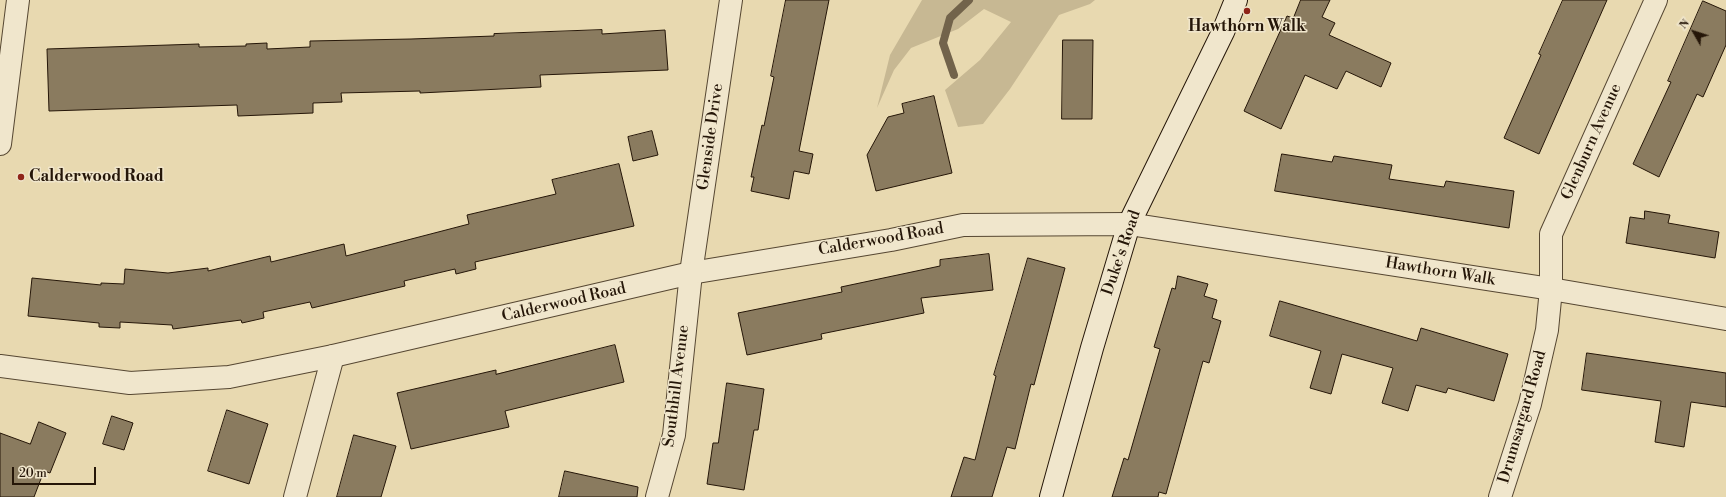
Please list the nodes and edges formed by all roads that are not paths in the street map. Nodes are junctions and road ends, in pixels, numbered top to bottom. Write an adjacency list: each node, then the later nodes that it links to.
1 (18, 0): 5 (street)
2 (731, 0): 7 (street, Glenside Drive)
3 (1236, 0): 6 (street, Duke's Road)
4 (1656, 0): 8 (street, Glenburn Avenue)
5 (0, 144)
6 (1129, 224): 7 (street, Calderwood Road); 8 (street, Hawthorn Walk); 14 (street, Duke's Road)
7 (691, 273): 10 (street, Calderwood Road); 13 (street, Southhill Avenue)
8 (1551, 289): 9 (street, Hawthorn Walk); 15 (street, Drumsargard Road)
9 (1726, 319)
10 (333, 356): 11 (street, Calderwood Road); 12 (street)
11 (0, 366)
12 (295, 497)
13 (657, 497)
14 (1051, 497)
15 (1500, 497)

